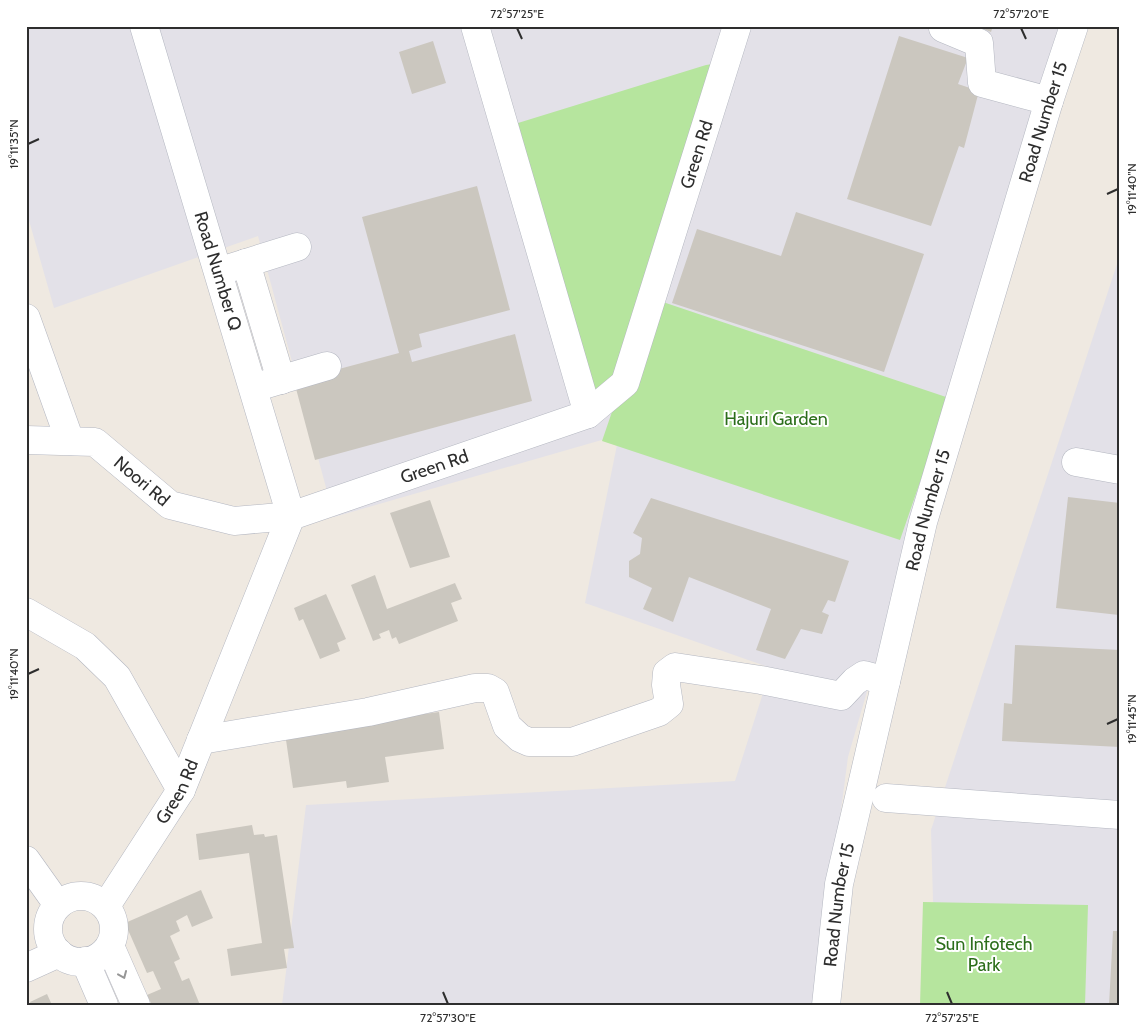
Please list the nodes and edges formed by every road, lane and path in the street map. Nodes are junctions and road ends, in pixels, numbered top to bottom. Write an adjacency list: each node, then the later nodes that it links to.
1 (144, 26): 9 (street, Road Number Q)
2 (475, 26): 14 (street)
3 (737, 26): 14 (street, Green Rd)
4 (1074, 26): 6 (street, Road Number 15)
5 (943, 28): 6 (street)
6 (1049, 101): 21 (street, Road Number 15)
7 (298, 247): 8 (street)
8 (246, 264): 9 (street); 12 (street)
9 (218, 272): 13 (street, Road Number Q)
10 (26, 318): 16 (street)
11 (327, 366): 12 (street)
12 (281, 380): 13 (street)
13 (252, 388): 19 (street, Road Number Q)
14 (588, 414): 19 (street, Green Rd)
15 (26, 440): 16 (street, Noori Rd)
16 (70, 441): 19 (street, Noori Rd)
17 (1076, 462): 18 (street)
18 (1120, 470)
19 (291, 516): 22 (street, Green Rd)
20 (26, 612): 23 (street)
21 (886, 681): 22 (street); 35 (street, Road Number 15)
22 (201, 740): 23 (street, Green Rd)
23 (181, 790): 28 (street, Green Rd)
24 (886, 798): 25 (street)
25 (1120, 815)
26 (26, 860): 27 (street)
27 (58, 905): 28 (street); 30 (street)
28 (106, 906): 29 (street)
29 (110, 946): 31 (street); 34 (street, one-way to 34)
30 (58, 953): 31 (street); 32 (street)
31 (85, 961): 33 (street)
32 (26, 968)
33 (104, 1005)
34 (136, 1005)
35 (826, 1005)

